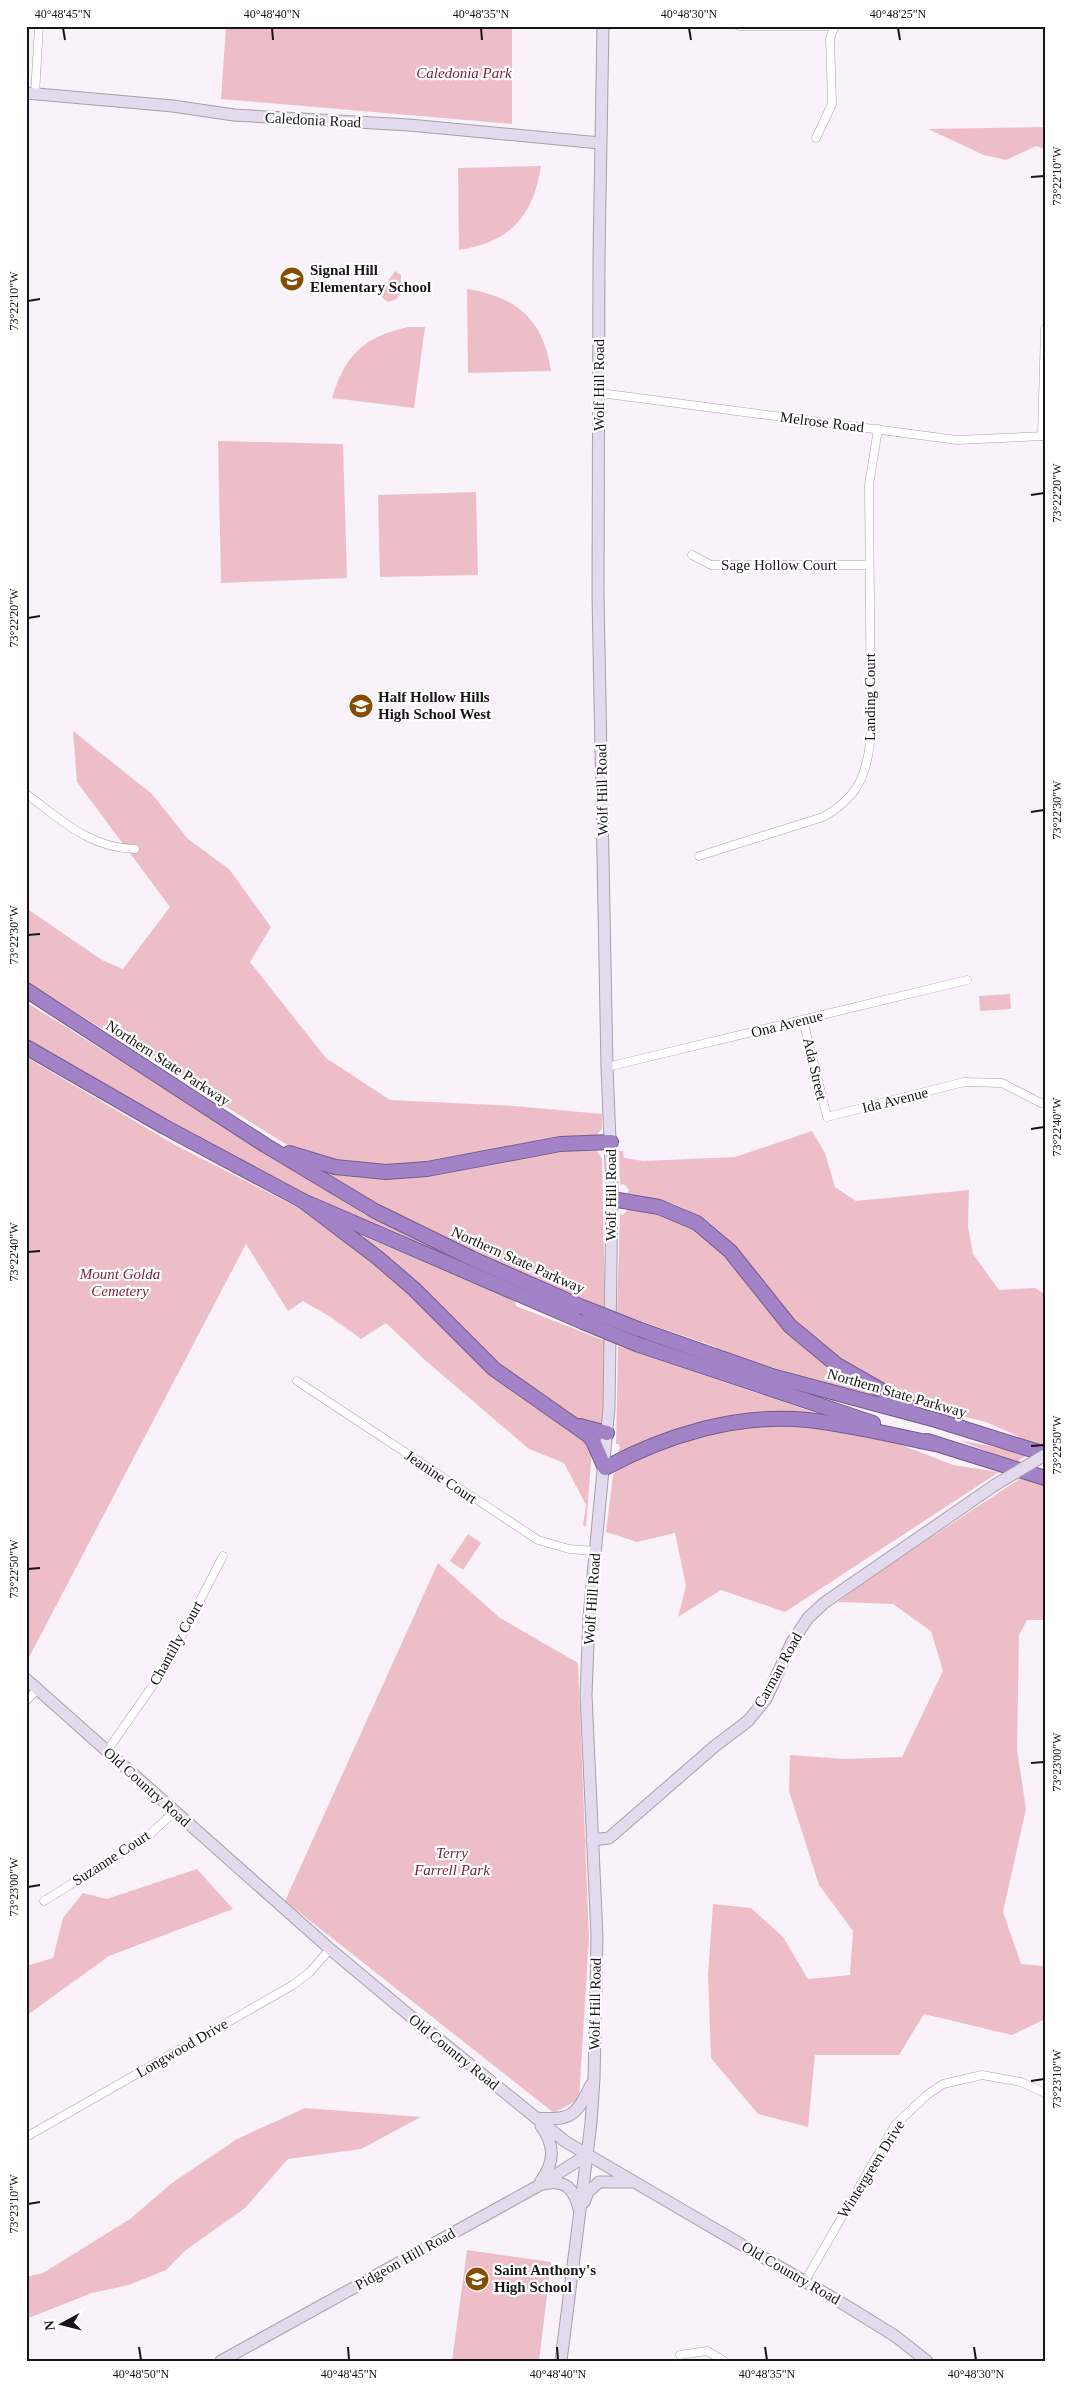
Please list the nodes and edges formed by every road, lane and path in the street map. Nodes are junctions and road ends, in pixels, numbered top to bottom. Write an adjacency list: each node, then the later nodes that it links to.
1 (39, 26): 5 (street)
2 (603, 26): 7 (street, Wolf Hill Road)
3 (739, 26): 4 (street)
4 (835, 26): 6 (street)
5 (30, 93): 7 (street, Caledonia Road)
6 (816, 138)
7 (600, 143): 9 (street, Wolf Hill Road)
8 (1045, 329): 11 (street)
9 (600, 393): 10 (street, Melrose Road); 21 (street, Wolf Hill Road)
10 (878, 429): 11 (street, Melrose Road); 13 (street, Landing Court)
11 (1044, 436)
12 (692, 555): 13 (street, Sage Hollow Court)
13 (869, 565): 16 (street, Landing Court)
14 (26, 794): 15 (street)
15 (135, 850)
16 (699, 856)
17 (968, 980): 19 (street, Ona Avenue)
18 (26, 990): 25 (highway, Northern State Parkway)
19 (803, 1020): 21 (street, Ona Avenue); 23 (street, Ada Street)
20 (26, 1047): 27 (highway, Northern State Parkway)
21 (607, 1067): 24 (street, Wolf Hill Road)
22 (1041, 1103): 23 (street, Ida Avenue)
23 (826, 1118)
24 (611, 1142): 25 (highway); 26 (street, Wolf Hill Road)
25 (265, 1145): 29 (highway, Northern State Parkway, bridge)
26 (612, 1200): 29 (highway); 31 (street, Wolf Hill Road)
27 (304, 1201): 30 (highway); 32 (highway, Northern State Parkway, bridge)
28 (297, 1381): 36 (street, Jeanine Court)
29 (936, 1420): 33 (highway, Northern State Parkway)
30 (572, 1423): 31 (highway); 34 (highway)
31 (607, 1433): 34 (street, Wolf Hill Road)
32 (935, 1444): 34 (highway); 35 (highway, Northern State Parkway)
33 (1045, 1454): 43 (street, Carman Road, bridge)
34 (605, 1468): 36 (street, Wolf Hill Road)
35 (1045, 1478)
36 (595, 1551): 43 (street, Wolf Hill Road)
37 (223, 1556): 41 (street, Chantilly Court)
38 (26, 1679): 39 (street, Old Country Road)
39 (38, 1690): 40 (street); 41 (street, Old Country Road)
40 (26, 1701)
41 (107, 1751): 42 (street, Old Country Road)
42 (174, 1811): 44 (street, Suzanne Court); 45 (street, Old Country Road)
43 (592, 1840): 46 (street, Wolf Hill Road)
44 (44, 1901)
45 (330, 1949): 48 (street, Old Country Road); 49 (street, Longwood Drive)
46 (594, 2078): 48 (street); 50 (street, Wolf Hill Road)
47 (1045, 2093): 54 (street, Wintergreen Drive)
48 (536, 2118): 50 (street, Old Country Road); 52 (street)
49 (26, 2137)
50 (587, 2155): 51 (street, Old Country Road); 52 (street, Pidgeon Hill Road); 53 (street, Wolf Hill Road)
51 (635, 2182): 53 (street); 54 (street, Old Country Road)
52 (538, 2186): 53 (street); 56 (street, Pidgeon Hill Road)
53 (580, 2214): 57 (street, Wolf Hill Road)
54 (805, 2281): 59 (street, Old Country Road)
55 (680, 2355): 58 (street)
56 (221, 2361)
57 (561, 2361)
58 (724, 2361)
59 (928, 2361)

